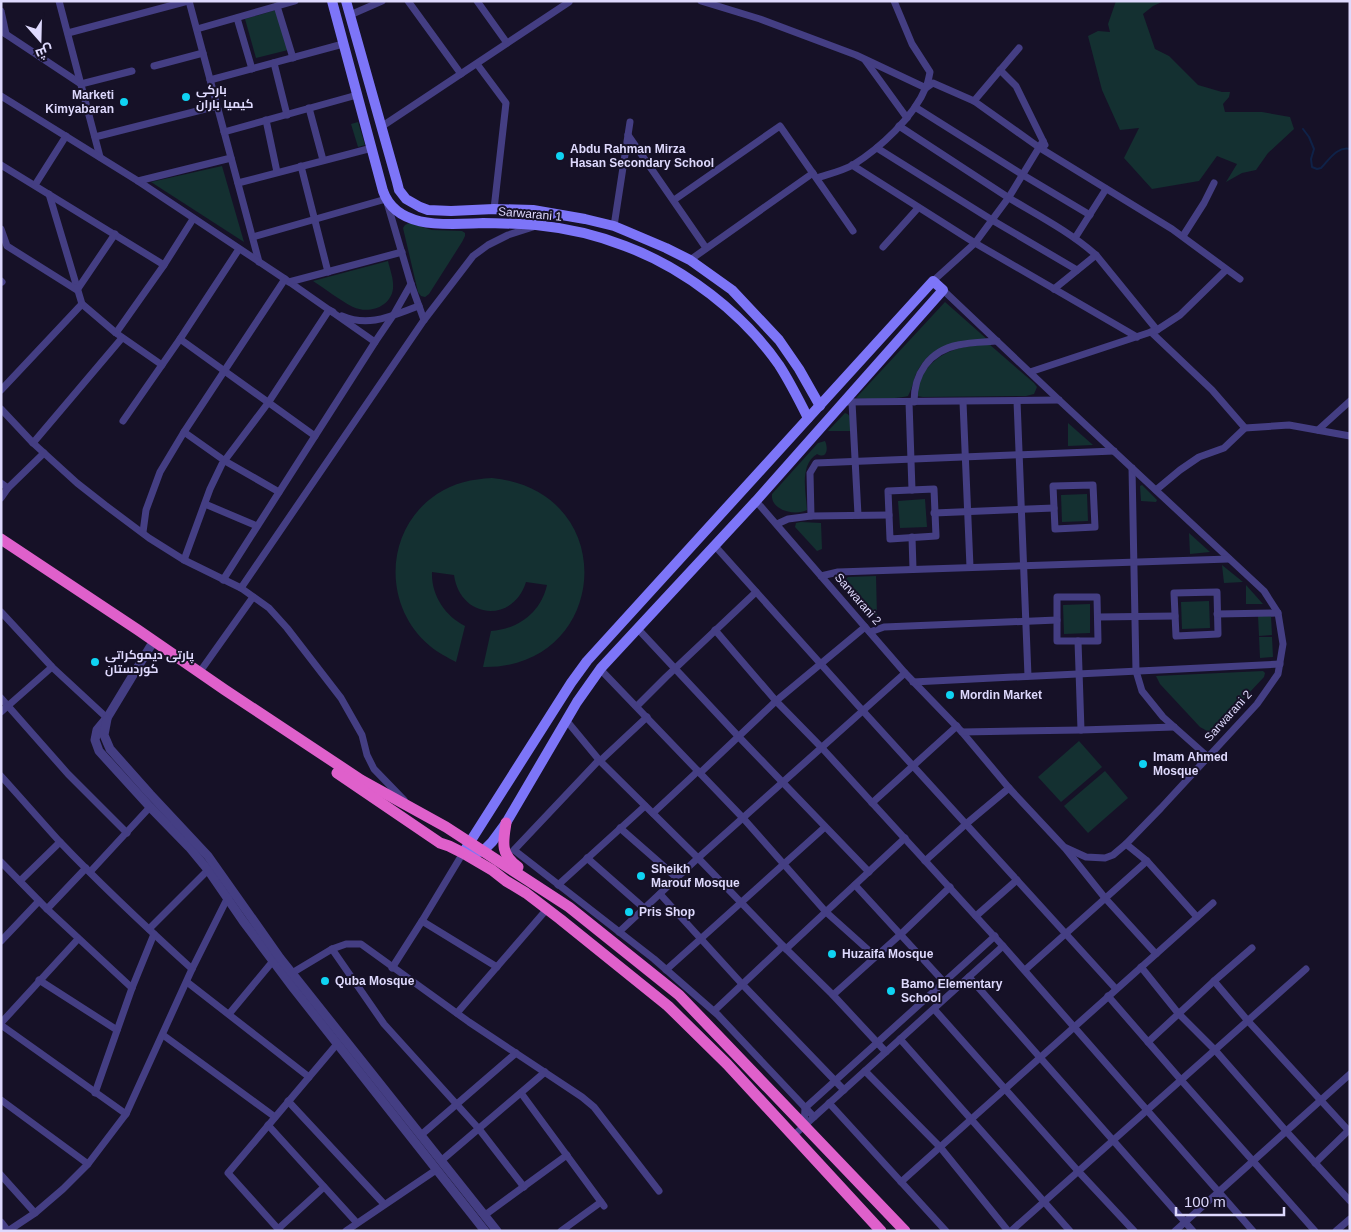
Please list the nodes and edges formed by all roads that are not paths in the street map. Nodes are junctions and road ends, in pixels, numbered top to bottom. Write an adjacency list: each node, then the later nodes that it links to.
1 (59, 1): 18 (street)
2 (189, 1): 16 (street); 18 (street)
3 (295, 1): 12 (street)
4 (332, 1): 19 (main road)
5 (346, 1): 14 (main road)
6 (382, 1): 14 (street)
7 (408, 1): 33 (street)
8 (477, 1): 20 (street)
9 (702, 1): 24 (street)
10 (894, 1): 36 (street)
11 (569, 2): 20 (street)
12 (277, 6): 15 (street); 23 (street)
13 (1, 10): 17 (street)
14 (350, 15): 25 (main road)
15 (237, 18): 16 (street); 30 (street)
16 (197, 29): 22 (street)
17 (4, 32): 35 (street)
18 (68, 33): 35 (street)
19 (343, 44): 23 (street); 27 (main road)
20 (507, 44): 28 (street)
21 (1019, 48): 31 (street)
22 (203, 53): 29 (street); 34 (street)
23 (293, 58): 26 (street)
24 (864, 58): 36 (street); 44 (street)
25 (362, 59): 27 (main road); 48 (main road)
26 (274, 63): 30 (street); 43 (street)
27 (348, 63): 37 (main road)
28 (477, 64): 33 (street); 75 (street)
29 (154, 66)
30 (252, 69): 34 (street)
31 (1000, 70): 39 (street); 53 (street)
32 (132, 71): 35 (street)
33 (461, 74): 48 (street)
34 (210, 80): 40 (street)
35 (81, 84): 52 (street)
36 (926, 88): 39 (street); 41 (street)
37 (357, 95): 42 (street); 54 (main road)
38 (1, 96): 51 (street)
39 (974, 101): 53 (street)
40 (217, 106): 49 (street); 52 (street)
41 (915, 107): 44 (street); 63 (street)
42 (310, 108): 43 (street); 58 (street)
43 (287, 115): 45 (street)
44 (907, 118): 47 (street)
45 (266, 120): 49 (street); 62 (street)
46 (630, 122): 50 (street)
47 (899, 126): 55 (street); 71 (street)
48 (381, 128): 75 (main road)
49 (224, 132): 57 (street)
50 (628, 135): 73 (street); 81 (street)
51 (66, 136): 56 (street); 68 (street)
52 (95, 138): 56 (street)
53 (1041, 145): 63 (street); 69 (street)
54 (372, 148): 58 (street); 72 (main road)
55 (877, 148): 60 (street); 79 (street)
56 (100, 157): 65 (street)
57 (231, 158): 65 (street); 66 (street)
58 (323, 160): 61 (street)
59 (1, 164): 68 (street)
60 (852, 165): 64 (street); 74 (street)
61 (301, 166): 62 (street); 78 (street)
62 (278, 172): 66 (street)
63 (1023, 175): 71 (street); 76 (street)
64 (815, 176): 73 (street); 83 (street); 91 (street)
65 (138, 181): 77 (street)
66 (238, 182): 86 (street)
67 (1214, 183): 85 (street)
68 (35, 186): 70 (street)
69 (1106, 189): 76 (street); 85 (street)
70 (50, 194): 84 (street); 107 (street)
71 (1008, 197): 79 (street); 87 (street)
72 (386, 199): 78 (street); 80 (main road, Sarwarani 1); 93 (street)
73 (674, 200): 91 (street)
74 (918, 208): 89 (street); 90 (street)
75 (494, 209): 81 (main road)
76 (1090, 215): 87 (street)
77 (193, 218): 92 (street); 98 (street)
78 (314, 219): 86 (street); 101 (street)
79 (992, 220): 89 (street); 99 (street)
80 (538, 226): 94 (main road, Sarwarani 1); 113 (street)
81 (614, 226): 88 (main road)
82 (2, 228): 107 (street)
83 (853, 231)
84 (115, 234): 98 (street); 107 (street)
85 (1183, 236): 100 (street)
86 (252, 237): 97 (street)
87 (1075, 238): 95 (street)
88 (645, 239): 94 (main road); 96 (main road)
89 (975, 243): 104 (street); 106 (street)
90 (883, 247)
91 (706, 248): 96 (street)
92 (239, 249): 97 (street); 117 (street)
93 (402, 252): 101 (street); 105 (street)
94 (640, 252): 133 (main road, Sarwarani 1)
95 (1096, 255): 99 (street); 114 (street)
96 (690, 260): 131 (main road)
97 (260, 262): 103 (street)
98 (164, 265): 115 (street)
99 (1077, 270): 106 (street)
100 (1226, 270): 102 (street); 114 (street)
101 (328, 272): 103 (street)
102 (1240, 279)
103 (287, 281): 111 (street); 121 (street)
104 (933, 281): 108 (main road, Sarwarani 2); 131 (main road)
105 (411, 284): 110 (street); 112 (street)
106 (1054, 289): 116 (street)
107 (77, 290): 109 (street)
108 (943, 290): 118 (street, Sarwarani 2); 127 (main road)
109 (82, 304): 115 (street); 123 (street)
110 (419, 306): 112 (street); 113 (street)
111 (329, 310): 112 (street); 119 (street); 130 (street)
112 (394, 314): 119 (street)
113 (424, 320): 179 (street)
114 (1154, 331): 116 (street); 135 (street)
115 (119, 335): 120 (street); 140 (street)
116 (1137, 337): 122 (street)
117 (180, 339): 120 (street); 121 (street)
118 (997, 341): 122 (street, Sarwarani 2); 128 (street)
119 (375, 342): 138 (street)
120 (162, 365): 134 (street)
121 (224, 371): 130 (street); 137 (street)
122 (1030, 372): 124 (street, Sarwarani 2)
123 (1, 390)
124 (1059, 400): 125 (street); 141 (street, Sarwarani 2)
125 (1017, 401): 129 (street); 143 (street)
126 (1350, 401): 136 (street)
127 (848, 402): 128 (street); 147 (street); 155 (main road)
128 (911, 402): 129 (street); 145 (street)
129 (963, 402): 144 (street)
130 (268, 403): 138 (street); 146 (street)
131 (820, 406): 133 (main road)
132 (1, 409): 140 (street)
133 (808, 418): 182 (main road)
134 (123, 421)
135 (1245, 428): 136 (street); 152 (street)
136 (1318, 430): 139 (street)
137 (184, 432): 146 (street); 166 (street)
138 (315, 436): 153 (street)
139 (1350, 436)
140 (33, 443): 142 (street)
141 (1114, 451): 143 (street); 148 (street, Sarwarani 2)
142 (44, 453): 150 (street); 166 (street)
143 (1019, 455): 144 (street); 158 (street)
144 (965, 457): 145 (street); 159 (street)
145 (911, 460): 147 (street); 151 (street)
146 (225, 461): 153 (street); 156 (street)
147 (855, 462): 161 (street); 163 (street)
148 (1132, 468): 152 (street, Sarwarani 2); 173 (street)
149 (1, 483): 150 (street)
150 (8, 488): 154 (street)
151 (912, 490): 160 (street); 162 (street)
152 (1156, 490): 171 (street, Sarwarani 2)
153 (279, 492): 165 (street)
154 (1, 498)
155 (756, 501): 164 (street, Sarwarani 2); 170 (main road)
156 (205, 504): 165 (street); 172 (street)
157 (1054, 508): 157 (street); 158 (street)
158 (1022, 509): 159 (street); 174 (street)
159 (968, 512): 160 (street); 175 (street)
160 (934, 513): 167 (street)
161 (858, 515): 162 (street); 163 (street)
162 (889, 515): 167 (street)
163 (812, 516): 164 (street)
164 (777, 524): 177 (street, Sarwarani 2)
165 (257, 526): 178 (street)
166 (142, 532): 172 (street)
167 (912, 537): 176 (street)
168 (1, 539): 196 (highway)
169 (1, 546): 196 (highway)
170 (715, 546): 180 (street); 184 (main road)
171 (1229, 559): 173 (street); 185 (street, Sarwarani 2)
172 (184, 560): 178 (street)
173 (1134, 561): 174 (street); 189 (street)
174 (1024, 565): 175 (street); 191 (street)
175 (970, 567): 176 (street)
176 (913, 569): 177 (street)
177 (821, 576): 194 (street, Sarwarani 2)
178 (223, 580): 179 (street)
179 (240, 588): 181 (street)
180 (756, 592): 193 (street); 197 (street)
181 (253, 597): 206 (street); 232 (street)
182 (643, 600): 184 (main road); 242 (main road)
183 (1, 612): 199 (street)
184 (654, 612): 192 (main road)
185 (1278, 613): 186 (street); 198 (street, Sarwarani 2)
186 (1217, 614): 187 (street); 187 (street)
187 (1175, 616): 189 (street)
188 (1098, 617): 189 (street); 190 (street); 195 (street)
189 (1135, 617): 202 (street)
190 (1057, 620): 191 (street); 195 (street)
191 (1026, 621): 194 (street); 205 (street)
192 (638, 629): 200 (street); 201 (main road)
193 (715, 630): 200 (street); 209 (street)
194 (868, 630): 197 (street); 203 (street, Sarwarani 2)
195 (1078, 641): 204 (street)
196 (152, 644): 206 (highway); 215 (street)
197 (820, 664): 209 (street); 212 (street)
198 (1280, 664): 202 (street); 222 (street, Sarwarani 2)
199 (52, 668): 210 (street); 215 (street)
200 (675, 668): 211 (street); 220 (street)
201 (600, 670): 211 (street); 216 (main road)
202 (1136, 671): 204 (street); 217 (street)
203 (905, 673): 207 (street, Sarwarani 2); 212 (street)
204 (1079, 674): 205 (street); 219 (street)
205 (1028, 676): 207 (street)
206 (203, 677): 232 (highway); 246 (highway)
207 (913, 682): 218 (street, Sarwarani 2)
208 (1, 698): 210 (street)
209 (776, 701): 220 (street); 221 (street)
210 (8, 706): 213 (street); 239 (street)
211 (637, 706): 214 (street)
212 (862, 711): 221 (street); 224 (street)
213 (1, 712)
214 (647, 717): 223 (street); 225 (street)
215 (107, 718): 231 (street); 274 (street)
216 (566, 720): 223 (street); 235 (main road)
217 (1174, 727): 219 (street); 222 (street)
218 (960, 729): 219 (street); 224 (street); 228 (street, Sarwarani 2)
219 (1081, 730)
220 (738, 736): 225 (street); 227 (street)
221 (822, 748): 227 (street); 229 (street)
222 (1208, 757): 243 (street, Sarwarani 2)
223 (599, 761): 230 (street); 259 (street)
224 (913, 766): 229 (street); 236 (street)
225 (699, 772): 233 (street); 234 (street)
226 (1, 776): 241 (street)
227 (782, 783): 234 (street); 237 (street)
228 (1009, 788): 236 (street); 244 (street, Sarwarani 2)
229 (872, 802): 240 (street)
230 (645, 806): 233 (street); 238 (street)
231 (150, 807): 239 (street); 254 (street)
232 (415, 811): 242 (highway)
233 (653, 813): 248 (street)
234 (744, 818): 248 (street); 251 (street)
235 (506, 822): 245 (main road); 265 (highway)
236 (966, 824): 249 (street); 257 (street)
237 (825, 827): 251 (street); 255 (street)
238 (620, 828): 247 (street); 256 (street)
239 (127, 833): 253 (street)
240 (905, 838): 249 (street); 255 (street)
241 (60, 842): 253 (street); 258 (street)
242 (470, 842): 245 (highway); 246 (main road)
243 (1126, 844): 244 (street, Sarwarani 2); 250 (street)
244 (1064, 847): 264 (street)
245 (483, 851): 246 (main road); 265 (highway)
246 (461, 856): 270 (highway); 276 (street)
247 (587, 858): 259 (street); 271 (street)
248 (698, 858): 256 (street); 267 (street)
249 (926, 861): 261 (street)
250 (1148, 861): 264 (street); 275 (street)
251 (784, 864): 267 (street); 272 (street)
252 (2, 865): 258 (street)
253 (88, 870): 269 (street); 277 (street)
254 (208, 870): 263 (street); 277 (street)
255 (869, 872): 260 (street)
256 (677, 878): 262 (street)
257 (1017, 880): 273 (street); 280 (street)
258 (20, 881): 266 (street)
259 (558, 885): 278 (street)
260 (855, 885): 272 (street); 279 (street)
261 (950, 888): 273 (street); 279 (street)
262 (660, 894): 271 (street); 283 (street)
263 (228, 897): 274 (street); 295 (street)
264 (1105, 898): 280 (street); 289 (street)
265 (558, 900): 351 (highway)
266 (39, 901): 269 (street); 284 (street)
267 (742, 903): 283 (street); 287 (street)
268 (1213, 903): 275 (street)
269 (47, 909): 282 (street)
270 (547, 909): 292 (street); 356 (highway)
271 (645, 909): 278 (street)
272 (826, 912): 287 (street); 290 (street)
273 (976, 916): 281 (street)
274 (247, 918): 291 (street); 299 (street)
275 (1197, 918): 289 (street)
276 (422, 921): 292 (street); 293 (street)
277 (152, 931): 295 (street); 306 (street)
278 (619, 932): 297 (street)
279 (901, 934): 290 (street); 304 (street)
280 (1066, 934): 298 (street); 307 (street)
281 (995, 936): 285 (street); 304 (street)
282 (78, 939): 301 (street); 306 (street)
283 (700, 939): 297 (street); 305 (street)
284 (1, 940)
285 (1003, 946): 298 (street); 300 (street)
286 (332, 948): 293 (street); 299 (street); 342 (street)
287 (785, 948): 305 (street); 308 (street)
288 (1252, 948): 302 (street)
289 (1156, 954): 294 (street)
290 (875, 956): 308 (street)
291 (273, 961): 313 (street); 323 (street)
292 (497, 967): 314 (street)
293 (392, 968): 314 (street)
294 (1141, 968): 307 (street); 312 (street)
295 (192, 969): 303 (street)
296 (1306, 969): 315 (street)
297 (666, 970): 311 (street)
298 (1025, 970): 317 (street)
299 (292, 973): 343 (street)
300 (969, 978): 310 (street); 327 (street)
301 (40, 980): 316 (street); 318 (street)
302 (1214, 981): 312 (street); 315 (street)
303 (187, 982): 313 (street); 319 (street)
304 (944, 982): 322 (street)
305 (742, 984): 311 (street); 333 (street)
306 (132, 988): 318 (street)
307 (1116, 989): 309 (street)
308 (833, 995): 322 (street)
309 (1108, 996): 317 (street); 321 (street)
310 (934, 1009): 320 (street); 334 (street)
311 (714, 1011): 344 (street)
312 (1178, 1013): 321 (street); 324 (street)
313 (229, 1014): 331 (street)
314 (457, 1014): 326 (street)
315 (1248, 1021): 324 (street); 339 (street)
316 (1, 1024): 337 (street)
317 (1075, 1026): 327 (street); 345 (street)
318 (117, 1030): 337 (street)
319 (163, 1035): 346 (street); 347 (street)
320 (900, 1039): 325 (street); 349 (street)
321 (1148, 1042): 332 (street)
322 (878, 1043): 325 (street); 333 (street)
323 (337, 1044): 331 (street); 343 (street)
324 (1215, 1050): 332 (street); 354 (street)
325 (886, 1052): 328 (street)
326 (516, 1053): 329 (street); 342 (street)
327 (1040, 1058): 334 (street); 357 (street)
328 (865, 1070): 335 (street); 358 (street)
329 (545, 1072): 336 (street); 370 (street)
330 (1350, 1074): 339 (street)
331 (309, 1077): 340 (street)
332 (1181, 1080): 345 (street); 361 (street)
333 (835, 1081): 335 (street); 344 (street)
334 (1006, 1088): 349 (street); 365 (street)
335 (844, 1090): 341 (street)
336 (521, 1092): 352 (street); 359 (street)
337 (95, 1093): 346 (street)
338 (1, 1100): 363 (street)
339 (1320, 1100): 353 (street); 354 (street)
340 (288, 1101): 347 (street); 374 (street)
341 (830, 1103): 348 (street); 367 (street)
342 (456, 1104): 352 (street); 355 (street)
343 (393, 1106): 355 (street); 364 (street)
344 (805, 1108): 348 (street); 351 (street)
345 (1148, 1110): 357 (street); 371 (street)
346 (126, 1114): 363 (street)
347 (275, 1117): 350 (street)
348 (814, 1117): 351 (street)
349 (972, 1119): 358 (street); 373 (street)
350 (268, 1125): 369 (street); 381 (street)
351 (804, 1126): 356 (street); 387 (highway)
352 (478, 1129): 360 (street); 368 (street)
353 (1349, 1130): 362 (street)
354 (1286, 1131): 361 (street); 362 (street)
355 (421, 1135): 360 (street)
356 (793, 1136): 386 (highway)
357 (1113, 1140): 365 (street); 379 (street)
358 (940, 1147): 367 (street); 389 (street)
359 (567, 1155): 368 (street); 385 (street)
360 (442, 1160): 376 (street)
361 (1252, 1162): 371 (street); 395 (street)
362 (1315, 1163): 372 (street)
363 (88, 1164): 375 (street)
364 (436, 1170): 374 (street); 383 (street)
365 (1078, 1171): 373 (street); 391 (street)
366 (1, 1175): 375 (street)
367 (901, 1182): 388 (street)
368 (524, 1186): 376 (street)
369 (324, 1187): 380 (street); 381 (street)
370 (660, 1191)
371 (1218, 1192): 379 (street); 394 (street)
372 (1350, 1201)
373 (1044, 1202): 389 (street); 390 (street)
374 (384, 1204): 380 (street)
375 (35, 1213): 378 (street)
376 (485, 1215): 384 (street)
377 (1350, 1218): 396 (street)
378 (1, 1222)
379 (1185, 1222): 392 (street); 393 (street)
380 (357, 1223): 382 (street)
381 (279, 1230)
382 (346, 1231)
383 (485, 1231)
384 (497, 1231)
385 (561, 1231)
386 (881, 1231)
387 (906, 1231)
388 (946, 1231)
389 (1010, 1231)
390 (1070, 1231)
391 (1134, 1231)
392 (1176, 1231)
393 (1193, 1231)
394 (1252, 1231)
395 (1315, 1231)
396 (1336, 1231)

